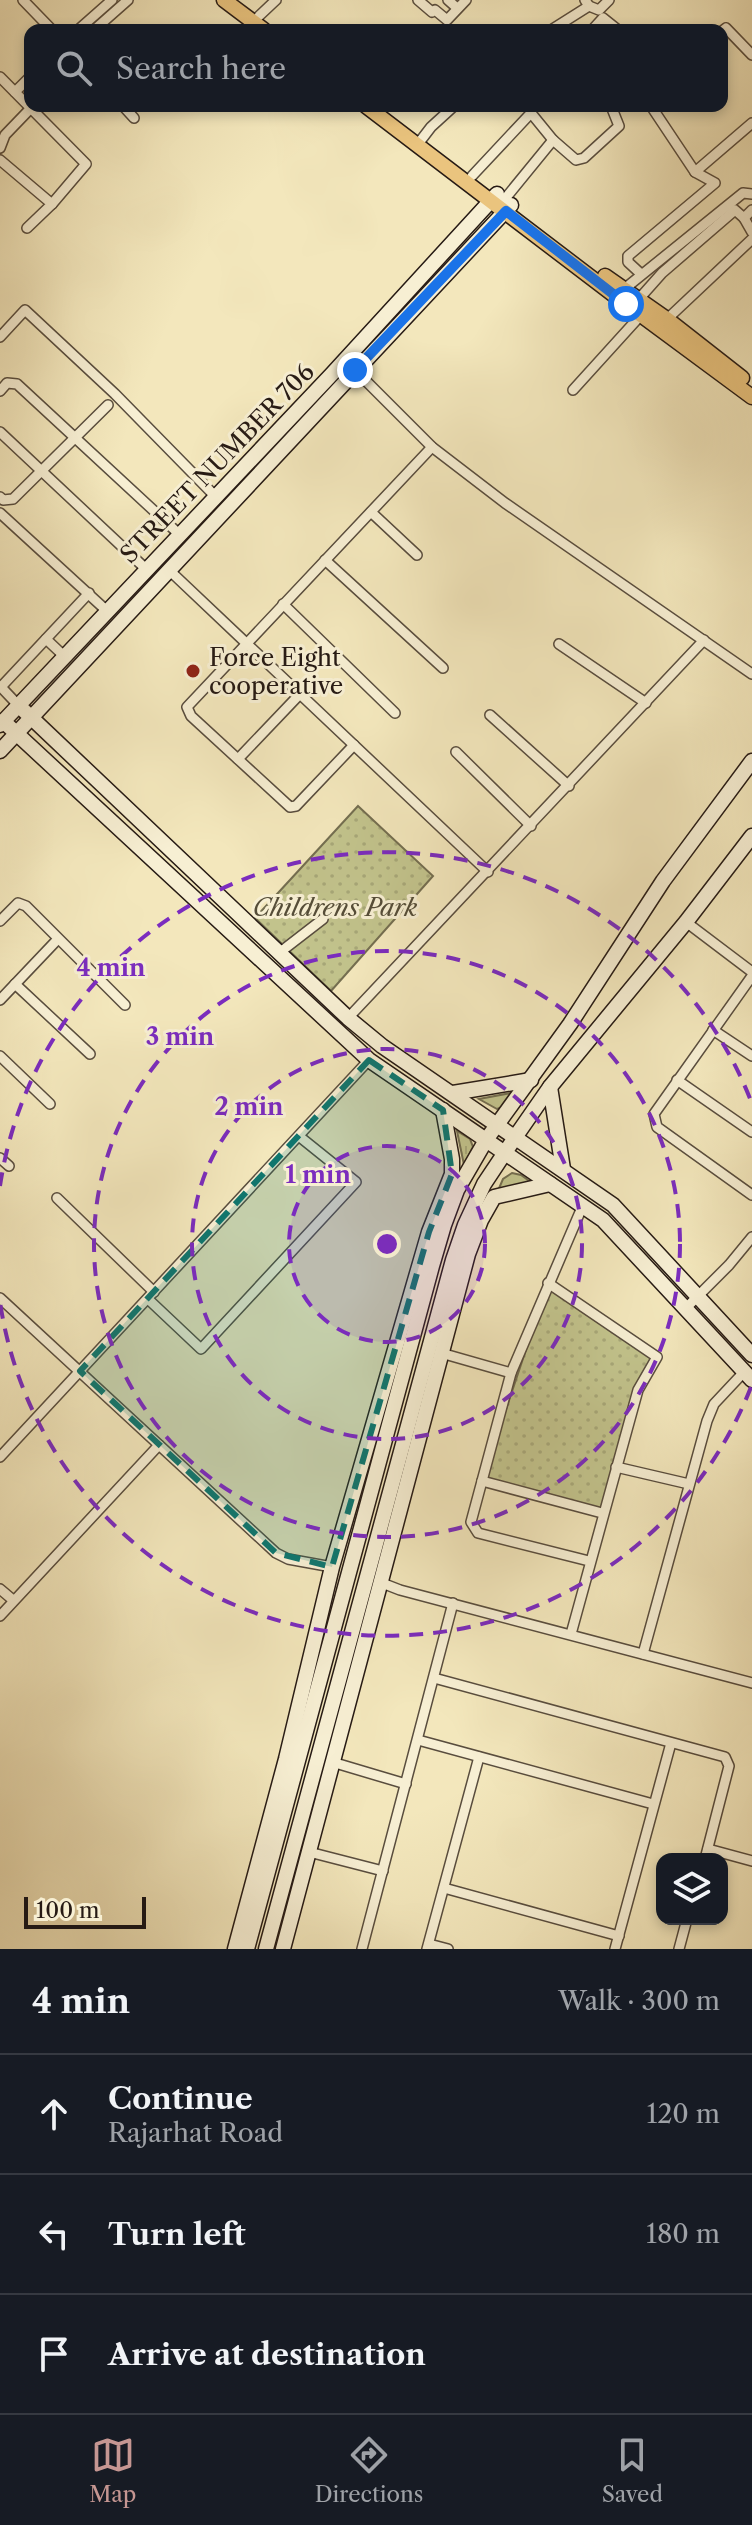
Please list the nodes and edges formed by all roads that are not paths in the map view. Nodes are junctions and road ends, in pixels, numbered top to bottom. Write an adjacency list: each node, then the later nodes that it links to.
1 (94, 0): 12 (street)
2 (112, 0): 12 (street)
3 (128, 0): 18 (street)
4 (224, 0): 15 (main road)
5 (237, 0): 15 (main road)
6 (276, 0): 15 (street)
7 (418, 0): 13 (street)
8 (448, 0): 13 (street)
9 (466, 0): 13 (street)
10 (609, 0): 14 (street)
11 (29, 2): 16 (street)
12 (103, 8): 17 (street)
13 (457, 8)
14 (594, 8): 19 (street); 20 (street)
15 (261, 23)
16 (47, 24)
17 (85, 24)
18 (101, 24)
19 (563, 24)
20 (611, 24)
21 (728, 30): 22 (street)
22 (752, 55)
23 (0, 77): 24 (street)
24 (22, 94)
25 (27, 112): 39 (street)
26 (35, 112): 45 (street)
27 (128, 112): 35 (street)
28 (375, 112): 38 (main road)
29 (383, 112): 38 (main road)
30 (447, 112): 38 (street)
31 (528, 112): 42 (street)
32 (532, 112): 37 (street)
33 (613, 112): 37 (street)
34 (655, 112): 41 (street)
35 (134, 118)
36 (752, 123): 41 (street)
37 (553, 140): 44 (street)
38 (420, 142): 42 (main road); 44 (main road)
39 (0, 148)
40 (0, 160): 45 (street)
41 (695, 172): 50 (street)
42 (472, 176): 44 (main road)
43 (752, 194): 50 (street)
44 (502, 202): 51 (main road); 52 (main road); 55 (street)
45 (52, 204): 47 (street)
46 (748, 214): 48 (street); 52 (street)
47 (27, 228)
48 (752, 232)
49 (752, 239): 53 (street)
50 (641, 274): 51 (street)
51 (623, 290): 52 (main road)
52 (640, 308): 53 (main road); 57 (street)
53 (662, 323): 56 (main road); 59 (main road)
54 (0, 337): 65 (street)
55 (350, 365): 63 (street); 65 (street, STREET NUMBER 706); 73 (street)
56 (752, 385)
57 (573, 390)
58 (0, 391): 62 (street)
59 (752, 397)
60 (108, 405): 62 (street)
61 (0, 432): 64 (street)
62 (76, 438): 64 (street); 69 (street)
63 (432, 447): 67 (street); 78 (street)
64 (43, 471): 66 (street); 72 (street)
65 (215, 496): 69 (street, STREET NUMBER 706)
66 (0, 497)
67 (371, 512): 70 (street); 71 (street)
68 (0, 513): 74 (street)
69 (179, 534): 72 (street, STREET NUMBER 706)
70 (417, 555)
71 (325, 560): 75 (street); 82 (street)
72 (146, 569): 76 (street, STREET NUMBER 706)
73 (169, 570): 79 (street); 90 (street)
74 (89, 593): 76 (street); 77 (street)
75 (283, 604): 79 (street); 88 (street)
76 (107, 611): 81 (street, STREET NUMBER 706)
77 (46, 639): 81 (street); 84 (street)
78 (704, 640): 83 (street); 86 (street)
79 (246, 643): 85 (street); 96 (street)
80 (559, 644): 86 (street)
81 (64, 656): 87 (street, STREET NUMBER 706)
82 (443, 668)
83 (752, 674)
84 (0, 687): 87 (street)
85 (300, 694): 93 (street); 96 (street)
86 (646, 703): 98 (street)
87 (18, 705): 90 (street); 91 (street, STREET NUMBER 706)
88 (395, 713)
89 (490, 715): 98 (street)
90 (32, 718): 92 (street); 106 (street)
91 (2, 723): 92 (street)
92 (16, 733): 94 (street); 116 (street)
93 (354, 745): 96 (street); 101 (street)
94 (0, 751)
95 (456, 752): 99 (street)
96 (238, 759)
97 (752, 761): 117 (street)
98 (569, 786): 99 (street)
99 (531, 826): 101 (street)
100 (752, 836): 104 (street)
101 (488, 872): 111 (street)
102 (323, 919): 106 (street)
103 (0, 921): 105 (street)
104 (686, 922): 107 (street); 119 (street)
105 (57, 940): 108 (street); 110 (street)
106 (279, 953): 111 (street)
107 (752, 974): 112 (street)
108 (15, 984): 109 (street); 113 (street)
109 (0, 1000)
110 (125, 1005)
111 (348, 1018): 120 (street)
112 (713, 1030): 115 (street); 118 (street)
113 (90, 1054)
114 (0, 1056): 121 (street)
115 (752, 1056)
116 (369, 1060): 122 (street); 126 (street)
117 (531, 1080): 120 (street); 123 (street)
118 (677, 1080): 124 (street); 133 (street)
119 (550, 1087): 125 (street); 131 (street)
120 (453, 1093): 123 (street)
121 (50, 1104)
122 (443, 1110): 127 (street); 146 (street)
123 (499, 1124): 125 (street); 127 (street)
124 (752, 1132)
125 (516, 1136): 128 (street); 131 (street)
126 (300, 1137): 139 (street); 139 (street)
127 (486, 1140): 128 (street); 149 (street)
128 (504, 1153): 132 (street); 148 (street)
129 (0, 1158): 130 (street)
130 (9, 1166)
131 (563, 1169): 138 (street)
132 (550, 1184): 135 (street); 143 (street)
133 (752, 1195)
134 (57, 1198): 139 (street)
135 (583, 1205): 137 (street); 141 (street)
136 (752, 1237): 138 (street)
137 (548, 1283): 145 (street); 155 (street)
138 (698, 1295): 141 (street); 142 (street)
139 (151, 1296): 144 (street)
140 (0, 1298): 144 (street)
141 (686, 1308): 147 (street)
142 (751, 1351)
143 (441, 1353): 145 (street); 150 (street)
144 (80, 1371): 152 (street); 153 (street)
145 (511, 1373): 156 (street)
146 (388, 1374): 149 (street); 160 (street)
147 (748, 1376): 157 (street)
148 (419, 1383): 150 (street); 187 (street)
149 (396, 1395): 186 (street)
150 (428, 1401): 161 (street)
151 (0, 1438): 153 (street)
152 (159, 1445): 160 (street); 163 (street)
153 (10, 1447): 154 (street)
154 (0, 1457)
155 (616, 1467): 157 (street); 158 (street)
156 (482, 1481): 158 (street); 159 (street)
157 (689, 1484): 167 (street)
158 (602, 1513): 159 (street)
159 (589, 1561): 166 (street)
160 (332, 1567): 185 (street)
161 (382, 1583): 164 (street); 173 (street)
162 (0, 1589): 163 (street)
163 (13, 1600): 165 (street)
164 (453, 1603): 166 (street); 168 (street)
165 (0, 1616)
166 (571, 1634): 167 (street)
167 (643, 1654): 169 (street)
168 (434, 1678): 170 (street); 171 (street)
169 (752, 1683)
170 (418, 1740): 172 (street); 174 (street)
171 (671, 1743): 175 (street); 177 (street)
172 (479, 1757): 175 (street); 181 (street)
173 (332, 1762): 174 (street); 176 (street)
174 (406, 1784): 180 (street)
175 (653, 1804): 183 (street)
176 (309, 1852): 180 (street); 188 (street)
177 (706, 1853)
178 (728, 1857): 179 (street)
179 (752, 1861)
180 (383, 1871): 189 (street)
181 (444, 1888): 183 (street); 184 (street)
182 (685, 1925): 192 (street)
183 (619, 1936): 191 (street)
184 (428, 1946): 190 (street)
185 (235, 1949)
186 (247, 1949)
187 (266, 1949)
188 (283, 1949)
189 (362, 1949)
190 (448, 1949)
191 (615, 1949)
192 (679, 1949)

